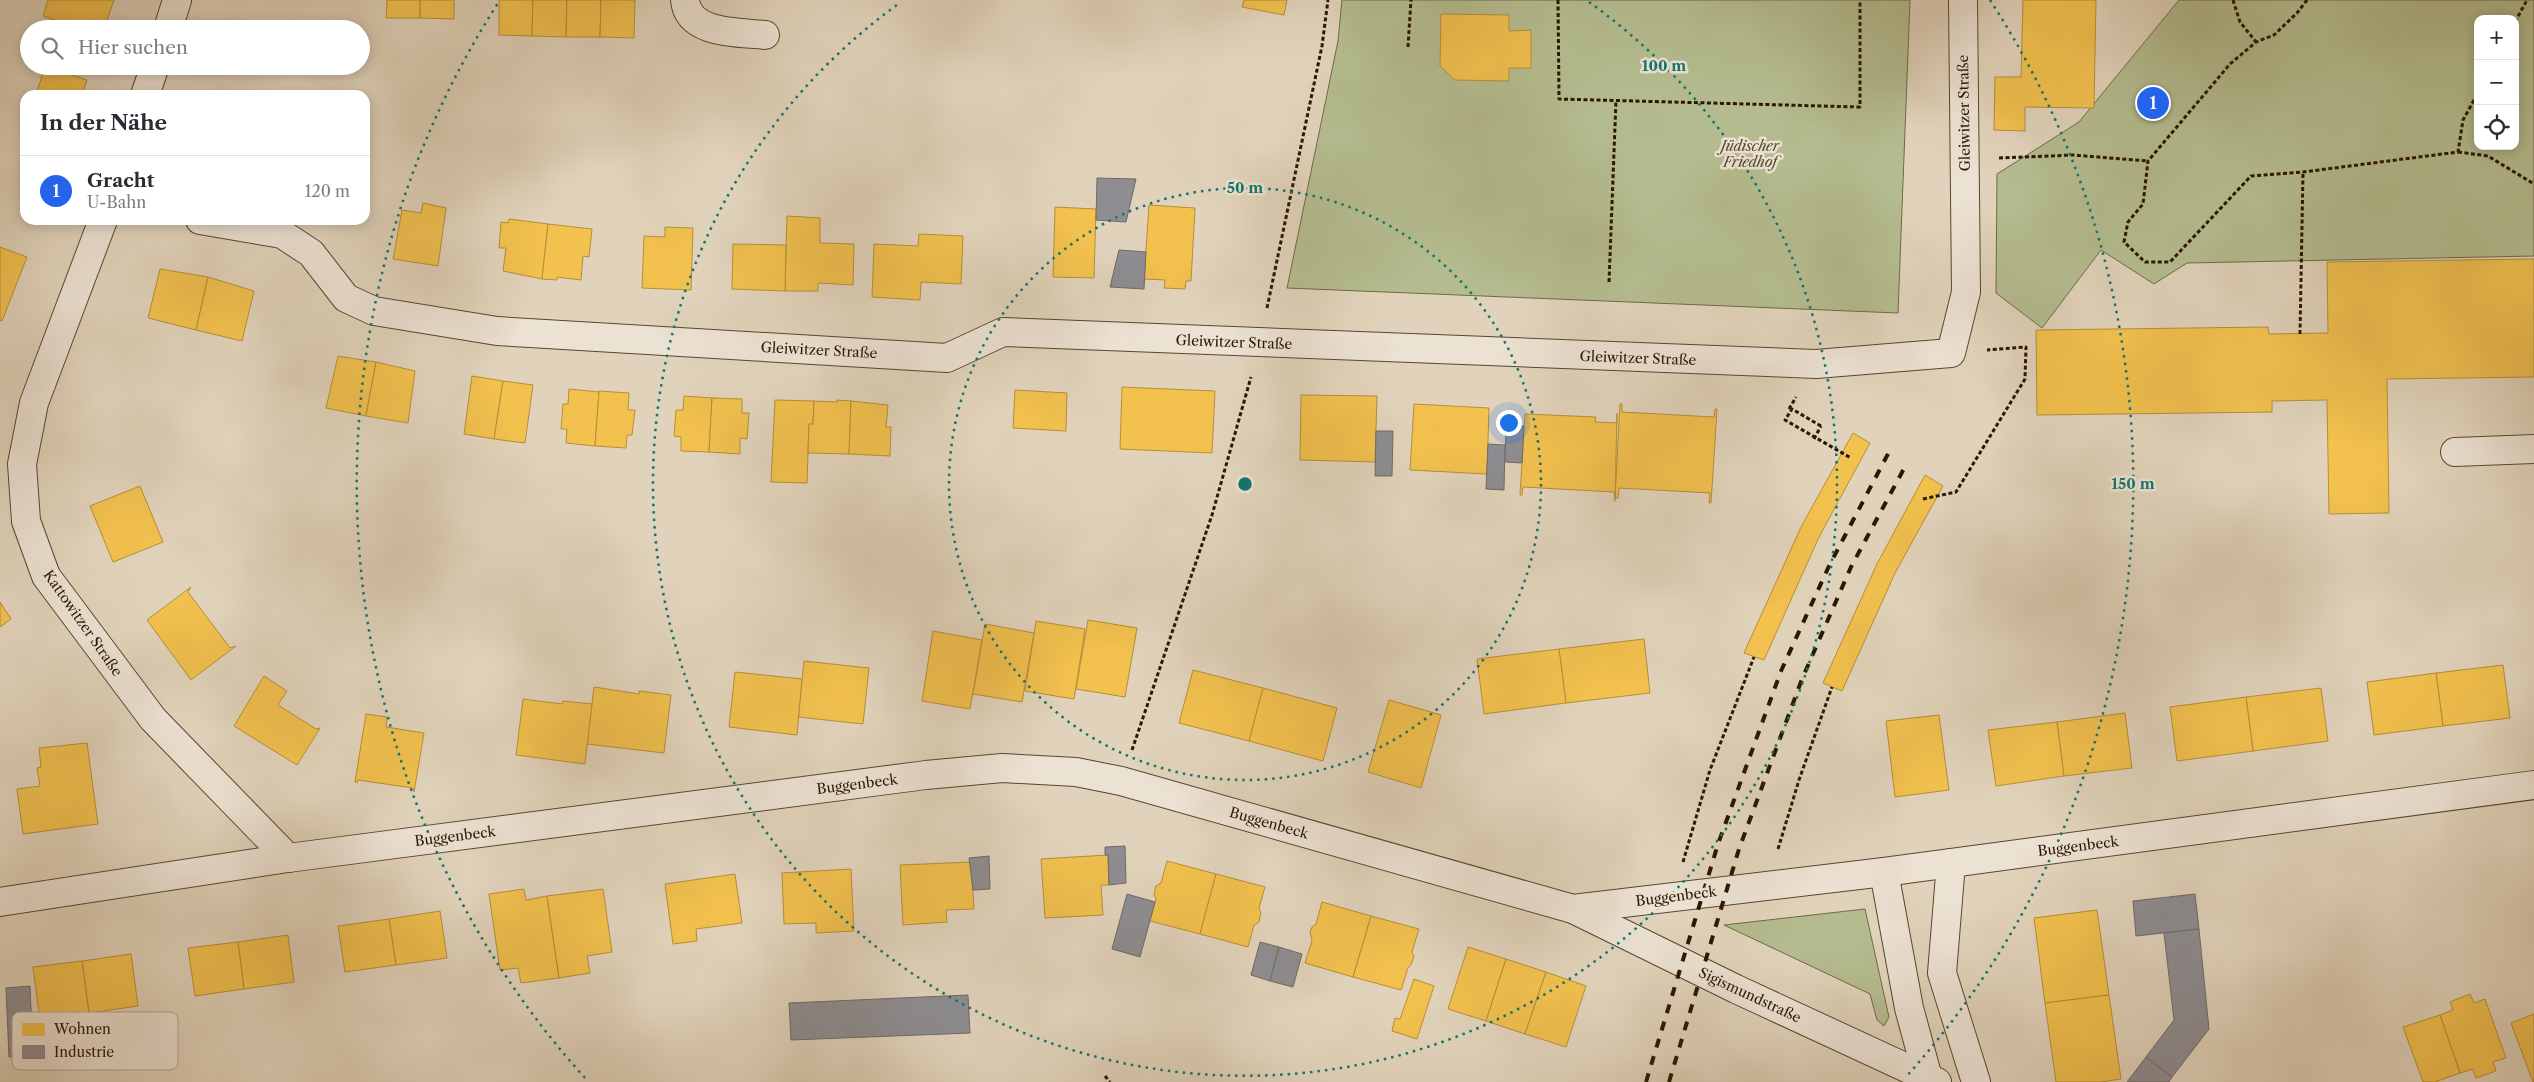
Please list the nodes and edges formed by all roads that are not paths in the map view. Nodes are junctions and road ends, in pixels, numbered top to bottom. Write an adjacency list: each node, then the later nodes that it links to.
1 (177, 0): 4 (street)
2 (685, 0): 5 (street)
3 (1963, 0): 9 (street, Gleiwitzer Straße)
4 (171, 20)
5 (765, 35)
6 (152, 75): 7 (street)
7 (147, 90)
8 (100, 225): 13 (street, Kattowitzer Straße)
9 (229, 225)
10 (2534, 449): 11 (street)
11 (2455, 452)
12 (2534, 785): 14 (street, Buggenbeck)
13 (288, 858): 16 (street, Buggenbeck); 17 (street, Buggenbeck)
14 (1951, 863): 15 (street, Buggenbeck); 19 (street)
15 (1884, 872): 17 (street, Buggenbeck); 18 (street, Sigismundstraße)
16 (0, 902)
17 (1573, 909): 18 (street, Sigismundstraße)
18 (1932, 1080)
19 (1976, 1082)

